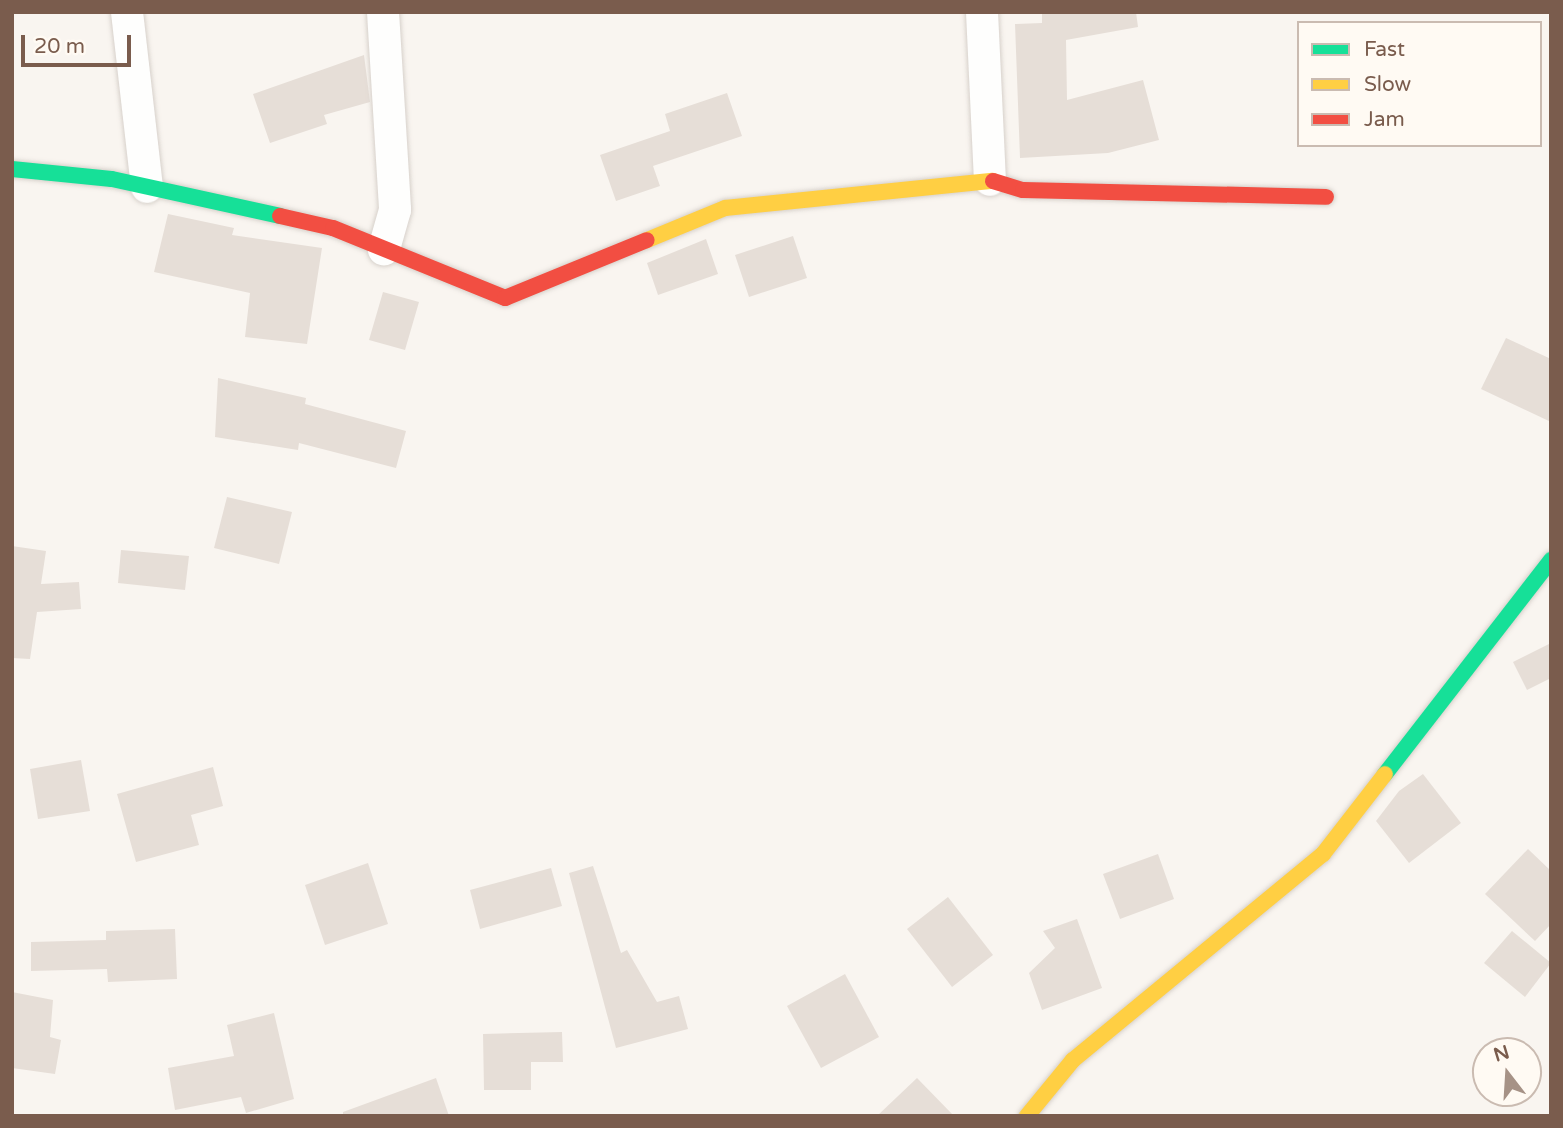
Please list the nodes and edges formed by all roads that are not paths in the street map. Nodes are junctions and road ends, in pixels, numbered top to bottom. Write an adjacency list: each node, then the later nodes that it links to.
1 (127, 12): 6 (street)
2 (383, 12): 8 (street)
3 (982, 12): 5 (street)
4 (12, 169): 6 (street)
5 (990, 180): 7 (street); 8 (street)
6 (147, 187): 8 (street)
7 (1326, 197)
8 (384, 249)
9 (1551, 560): 10 (street)
10 (1027, 1116)

